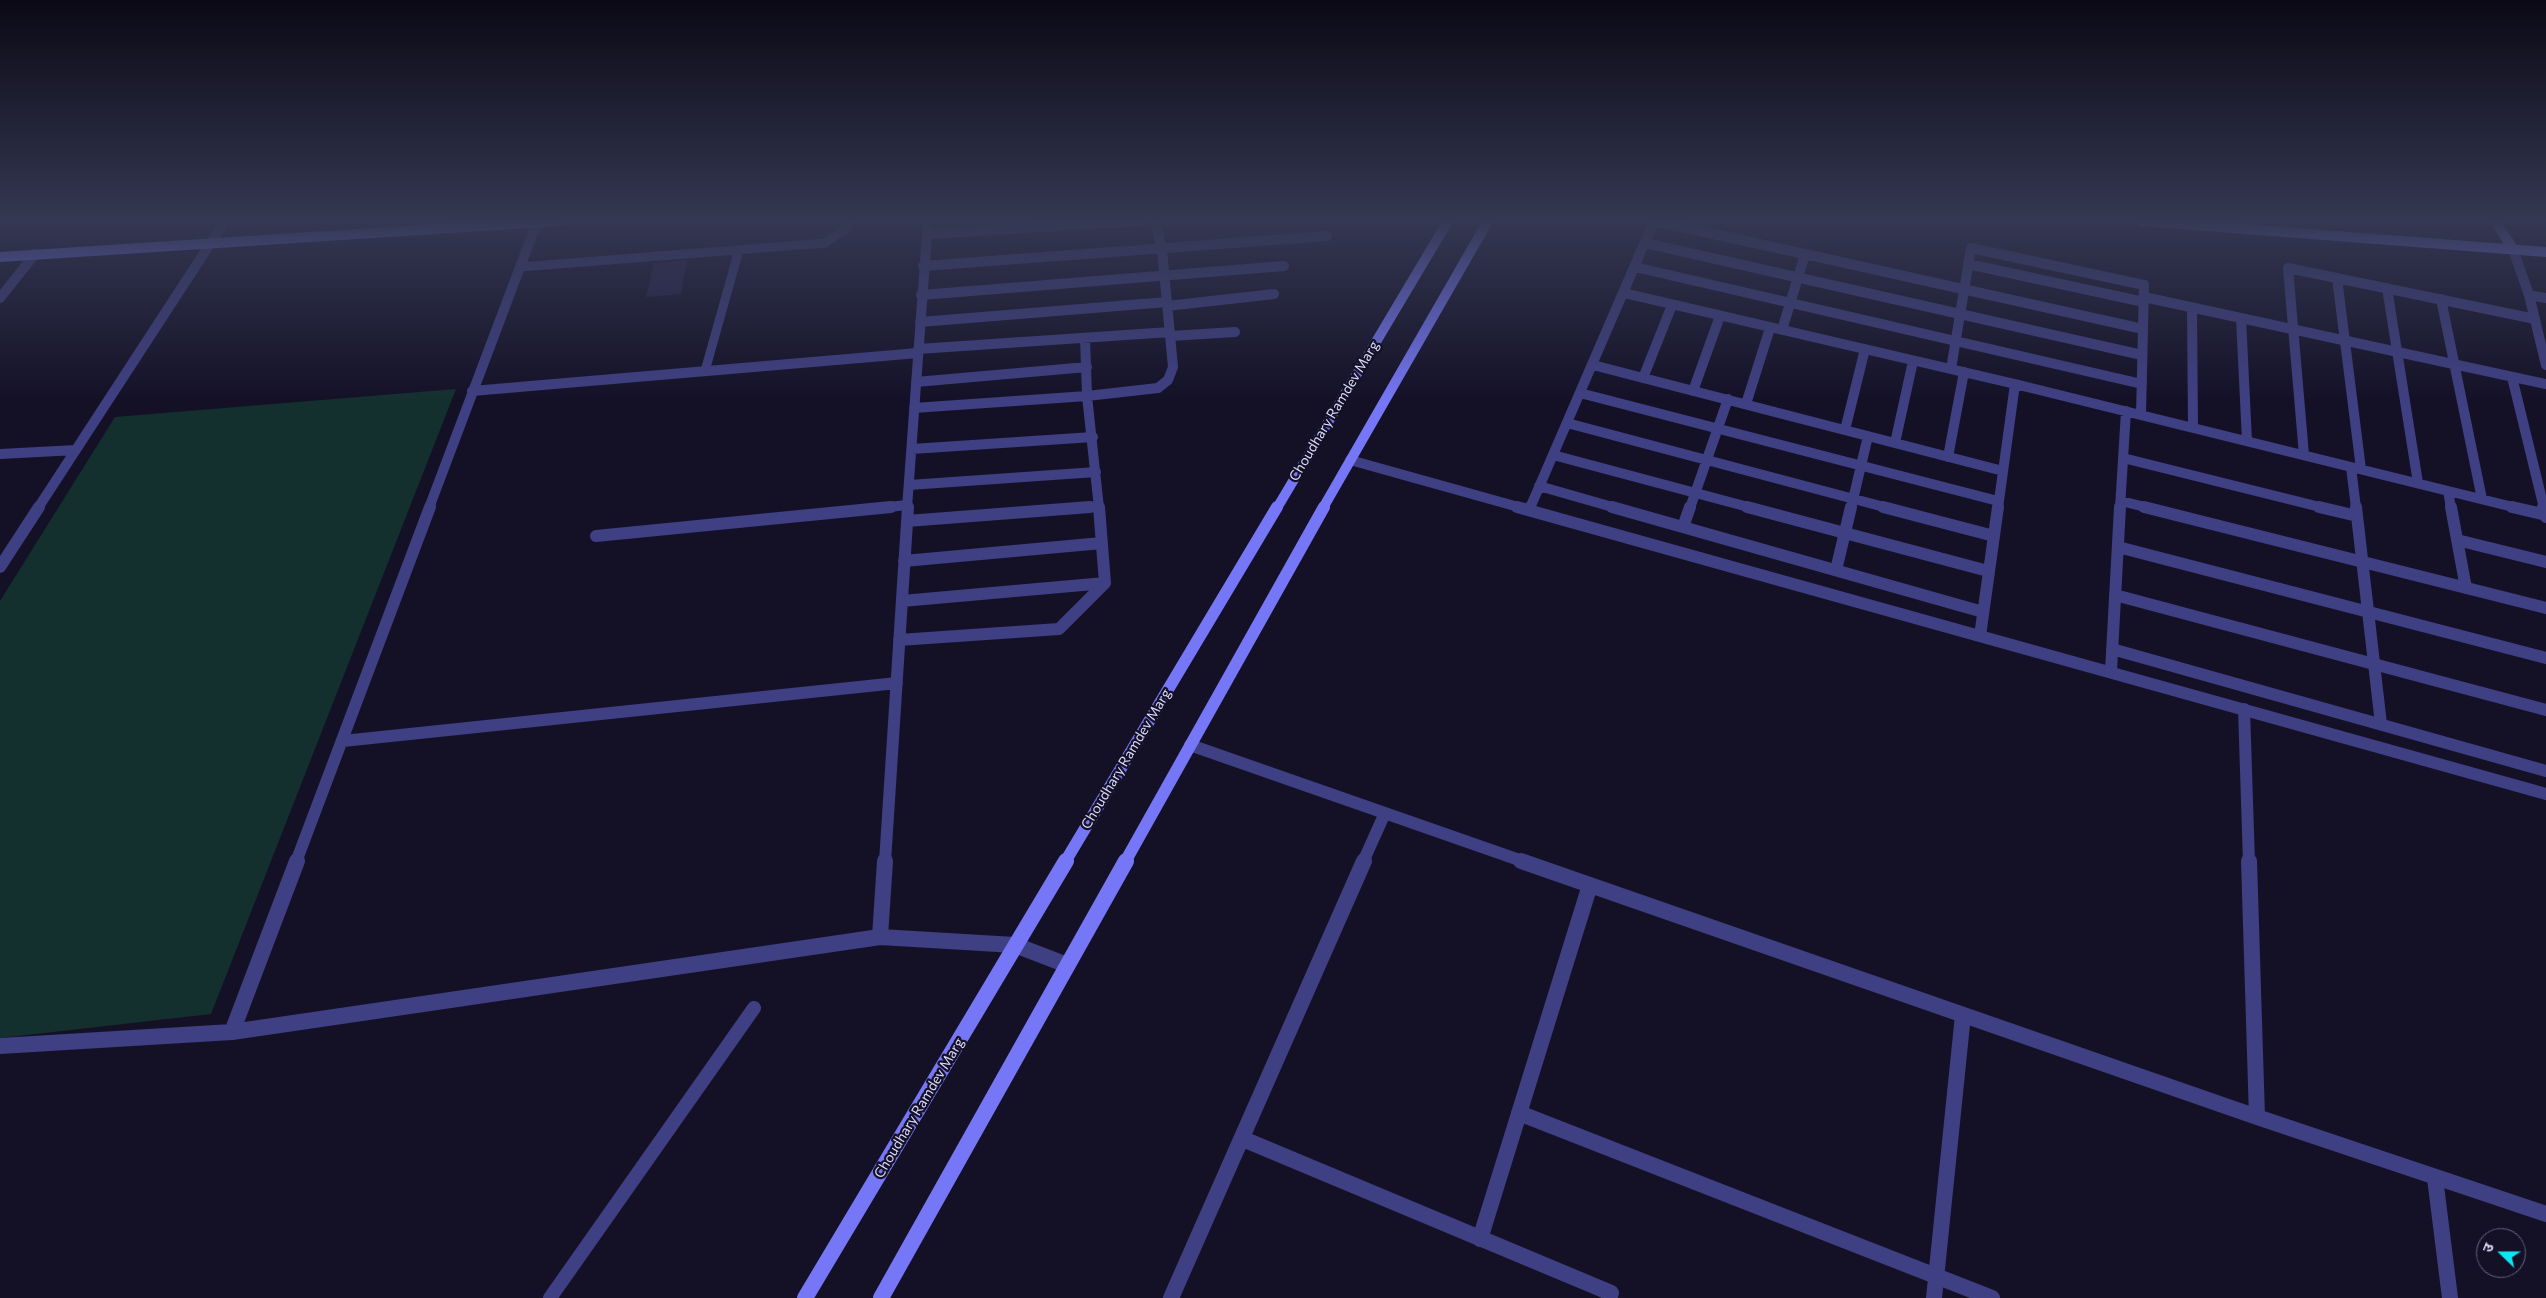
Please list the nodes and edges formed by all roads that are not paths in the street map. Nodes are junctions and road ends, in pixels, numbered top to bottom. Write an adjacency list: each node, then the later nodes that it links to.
1 (13, 282): 28 (street)
2 (185, 282): 87 (street)
3 (514, 282): 70 (street)
4 (730, 282): 61 (lane)
5 (922, 282): 27 (street)
6 (1093, 282): 27 (street)
7 (1165, 282): 33 (street)
8 (1412, 282): 151 (street, Choudhary Ramdev Marg)
9 (1453, 282): 93 (street)
10 (1629, 282): 25 (street)
11 (1698, 282): 32 (street)
12 (1797, 282): 32 (street)
13 (1818, 282): 36 (street)
14 (1930, 282): 23 (street)
15 (1965, 282): 23 (street)
16 (2054, 282): 31 (street)
17 (2128, 282): 31 (street)
18 (2289, 282): 44 (street)
19 (2337, 282): 50 (street)
20 (2355, 282): 22 (street)
21 (2525, 282): 26 (street)
22 (2387, 288): 30 (street); 53 (street)
23 (1964, 289): 36 (street); 42 (street)
24 (1274, 294): 33 (street)
25 (1624, 294): 34 (street); 57 (street)
26 (2529, 294): 29 (street); 39 (street)
27 (921, 295): 40 (street)
28 (0, 298)
29 (2546, 298)
30 (2441, 299): 39 (street); 56 (street)
31 (2144, 300): 35 (street); 42 (street)
32 (1790, 303): 43 (street); 49 (street)
33 (1167, 304): 40 (street); 46 (street)
34 (1672, 304): 37 (street); 64 (street)
35 (2192, 307): 38 (street); 79 (street)
36 (1960, 314): 49 (street); 54 (street)
37 (1720, 316): 41 (street); 69 (street)
38 (2241, 318): 44 (street); 84 (street)
39 (2534, 319): 47 (street)
40 (920, 322): 52 (street)
41 (1770, 328): 43 (street); 74 (street)
42 (2143, 329): 54 (street)
43 (1782, 330): 51 (street)
44 (2293, 330): 50 (street); 90 (street)
45 (1235, 332): 46 (street)
46 (1170, 334): 48 (street); 72 (street)
47 (2542, 334): 58 (street)
48 (1085, 338): 52 (street); 59 (street)
49 (1956, 341): 60 (street); 67 (street)
50 (2344, 341): 53 (street); 96 (street)
51 (1865, 349): 55 (street); 81 (street)
52 (918, 351): 61 (street); 65 (street)
53 (2397, 352): 56 (street); 99 (street)
54 (2142, 356): 67 (street)
55 (1913, 360): 60 (street); 85 (street)
56 (2454, 364): 63 (street); 105 (street)
57 (1593, 365): 64 (street); 71 (street)
58 (2546, 365)
59 (1087, 367): 65 (street); 72 (street)
60 (1951, 370): 62 (street)
61 (705, 371): 70 (street)
62 (1964, 372): 66 (street); 91 (street)
63 (2512, 377): 68 (street); 112 (street)
64 (1643, 378): 69 (street)
65 (916, 382): 75 (street)
66 (2015, 384): 76 (street); 97 (street)
67 (2142, 384): 77 (street)
68 (2546, 384)
69 (1693, 390): 73 (street)
70 (472, 391): 144 (street)
71 (1580, 393): 78 (street); 80 (street)
72 (1087, 396): 75 (street); 82 (street)
73 (1728, 400): 74 (street); 80 (street)
74 (1746, 404): 81 (street)
75 (914, 408): 86 (street)
76 (2126, 411): 77 (street); 92 (street)
77 (2141, 415): 79 (street)
78 (1567, 423): 89 (street); 94 (street)
79 (2193, 428): 84 (street)
80 (1718, 429): 94 (street); 95 (street)
81 (1845, 430): 83 (street)
82 (1093, 436): 86 (street); 98 (street)
83 (1868, 436): 85 (street); 95 (street)
84 (2247, 441): 90 (street)
85 (1895, 443): 91 (street)
86 (912, 449): 100 (street)
87 (76, 450): 88 (street); 124 (street)
88 (0, 454)
89 (1553, 454): 101 (street); 103 (street)
90 (2304, 455): 96 (street)
91 (1948, 457): 97 (street)
92 (2123, 458): 107 (street); 111 (street)
93 (1350, 460): 110 (street); 145 (street)
94 (1708, 460): 103 (street); 104 (street)
95 (1860, 466): 104 (street); 106 (street)
96 (2356, 468): 99 (street); 111 (street)
97 (2003, 471): 106 (street)
98 (1096, 472): 100 (street); 109 (street)
99 (2418, 484): 102 (street)
100 (909, 485): 108 (street)
101 (1539, 486): 110 (street); 114 (street)
102 (2448, 491): 105 (street); 118 (street)
103 (1696, 493): 114 (street); 115 (street)
104 (1854, 499): 115 (street); 117 (street)
105 (2482, 499): 112 (street)
106 (1998, 501): 117 (street)
107 (2121, 501): 120 (street); 122 (street)
108 (908, 505): 113 (street); 116 (street)
109 (1099, 506): 113 (street); 119 (street)
110 (1529, 510): 134 (street)
111 (2357, 516): 122 (street)
112 (2546, 516)
113 (907, 521): 121 (street)
114 (1683, 527): 125 (street)
115 (1845, 533): 125 (street); 126 (street)
116 (596, 536)
117 (1994, 536): 126 (street)
118 (2457, 540): 123 (street); 128 (street)
119 (1102, 543): 121 (street); 127 (street)
120 (2118, 547): 129 (street); 133 (street)
121 (904, 561): 130 (street)
122 (2362, 562): 128 (street); 133 (street)
123 (2546, 562)
124 (0, 567)
125 (1836, 570): 132 (street)
126 (1988, 571): 132 (street)
127 (1105, 583): 130 (street); 135 (street)
128 (2466, 588): 131 (street)
129 (2115, 595): 136 (street); 138 (street)
130 (902, 601): 135 (street)
131 (2546, 608)
132 (1983, 612): 134 (street)
133 (2368, 612): 137 (street); 138 (street)
134 (1980, 636): 139 (street)
135 (899, 640): 140 (street)
136 (2112, 649): 139 (street); 143 (street)
137 (2546, 658)
138 (2374, 664): 142 (street); 143 (street)
139 (2111, 671): 141 (street)
140 (897, 683): 144 (street); 150 (street)
141 (2244, 709): 147 (street); 158 (street)
142 (2546, 710)
143 (2381, 724): 146 (street)
144 (343, 742): 155 (street)
145 (1190, 746): 148 (street); 152 (street)
146 (2546, 771)
147 (2546, 794)
148 (1385, 813): 149 (street); 159 (street)
149 (1590, 885): 154 (street); 157 (street)
150 (880, 937): 151 (street); 155 (street)
151 (1015, 945): 152 (street); 165 (street, Choudhary Ramdev Marg)
152 (1067, 965): 166 (street)
153 (754, 1008): 164 (lane)
154 (1963, 1015): 158 (street); 163 (street)
155 (232, 1032): 156 (street)
156 (0, 1046)
157 (1519, 1113): 162 (street); 163 (street)
158 (2257, 1117): 160 (street)
159 (1242, 1139): 162 (street); 167 (street)
160 (2435, 1178): 161 (street); 171 (street)
161 (2546, 1214)
162 (1480, 1239): 168 (street)
163 (1936, 1276): 169 (street); 170 (street)
164 (550, 1298)
165 (805, 1298)
166 (881, 1298)
167 (1171, 1298)
168 (1609, 1298)
169 (1934, 1298)
170 (1992, 1298)
171 (2450, 1298)

